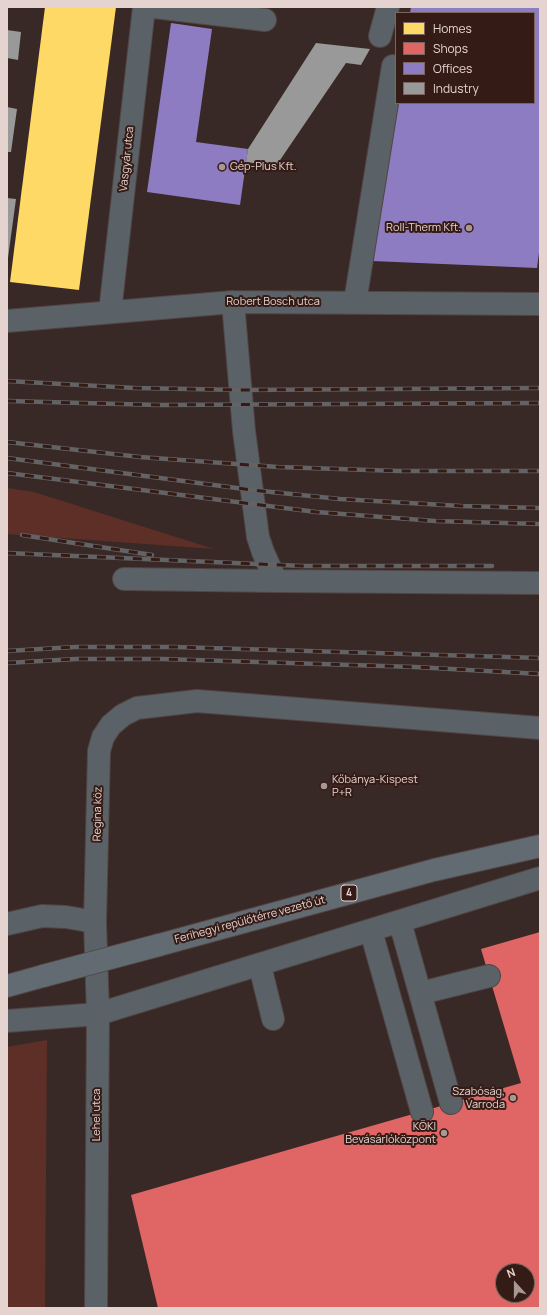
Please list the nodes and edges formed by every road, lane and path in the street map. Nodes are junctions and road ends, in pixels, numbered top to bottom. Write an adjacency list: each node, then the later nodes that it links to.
1 (144, 7): 10 (street, Vasgyár utca)
2 (154, 7): 4 (street)
3 (388, 7): 5 (street)
4 (265, 20)
5 (380, 36)
6 (392, 66): 8 (street)
7 (232, 302): 8 (street, Robert Bosch utca); 10 (street, Robert Bosch utca); 13 (street)
8 (355, 302): 9 (street, Robert Bosch utca)
9 (540, 304)
10 (110, 312): 11 (street, Robert Bosch utca)
11 (7, 321)
12 (124, 579): 13 (street)
13 (276, 581): 14 (street)
14 (540, 583)
15 (540, 728): 18 (street, Regina köz)
16 (540, 846): 24 (main road, Ferihegyi repülőtérre vezető út / 4, bridge)
17 (540, 878): 19 (street)
18 (95, 922): 20 (street); 26 (street, Lehel utca)
19 (400, 922): 21 (street); 25 (street)
20 (7, 924)
21 (371, 931): 22 (street); 30 (street)
22 (260, 966): 26 (street); 27 (street)
23 (489, 976): 25 (street)
24 (7, 986)
25 (421, 993): 29 (street)
26 (98, 1014): 28 (street); 31 (street, Lehel utca)
27 (273, 1019)
28 (7, 1021)
29 (451, 1103)
30 (422, 1112)
31 (96, 1308)

